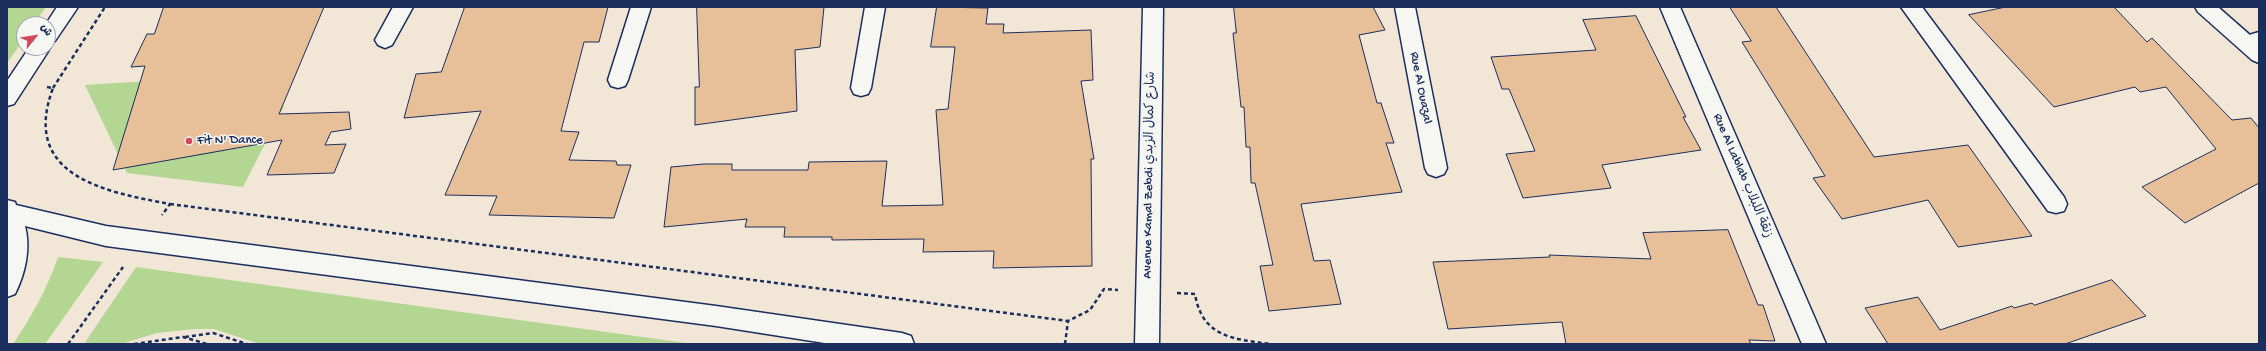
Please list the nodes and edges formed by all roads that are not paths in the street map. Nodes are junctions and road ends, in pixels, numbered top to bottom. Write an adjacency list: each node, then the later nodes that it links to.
1 (68, 7): 10 (street)
2 (403, 7): 12 (street)
3 (641, 7): 15 (street)
4 (875, 7): 16 (street)
5 (1153, 7): 23 (street, Avenue Kamal Zebdi شارع كمال الزبدي)
6 (1405, 7): 18 (street, Rue Al Ouazal)
7 (1670, 7): 24 (street, Rue Al Lablab زنقة اللبلاب)
8 (1912, 7): 19 (street)
9 (2205, 7): 11 (street)
10 (56, 24)
11 (2252, 39): 13 (street)
12 (385, 40)
13 (2259, 54)
14 (35, 56): 17 (street)
15 (618, 80)
16 (861, 88)
17 (10, 92)
18 (1436, 168)
19 (2056, 204)
20 (8, 211): 21 (street); 22 (street)
21 (7, 287)
22 (902, 344)
23 (1147, 344)
24 (1814, 344)

